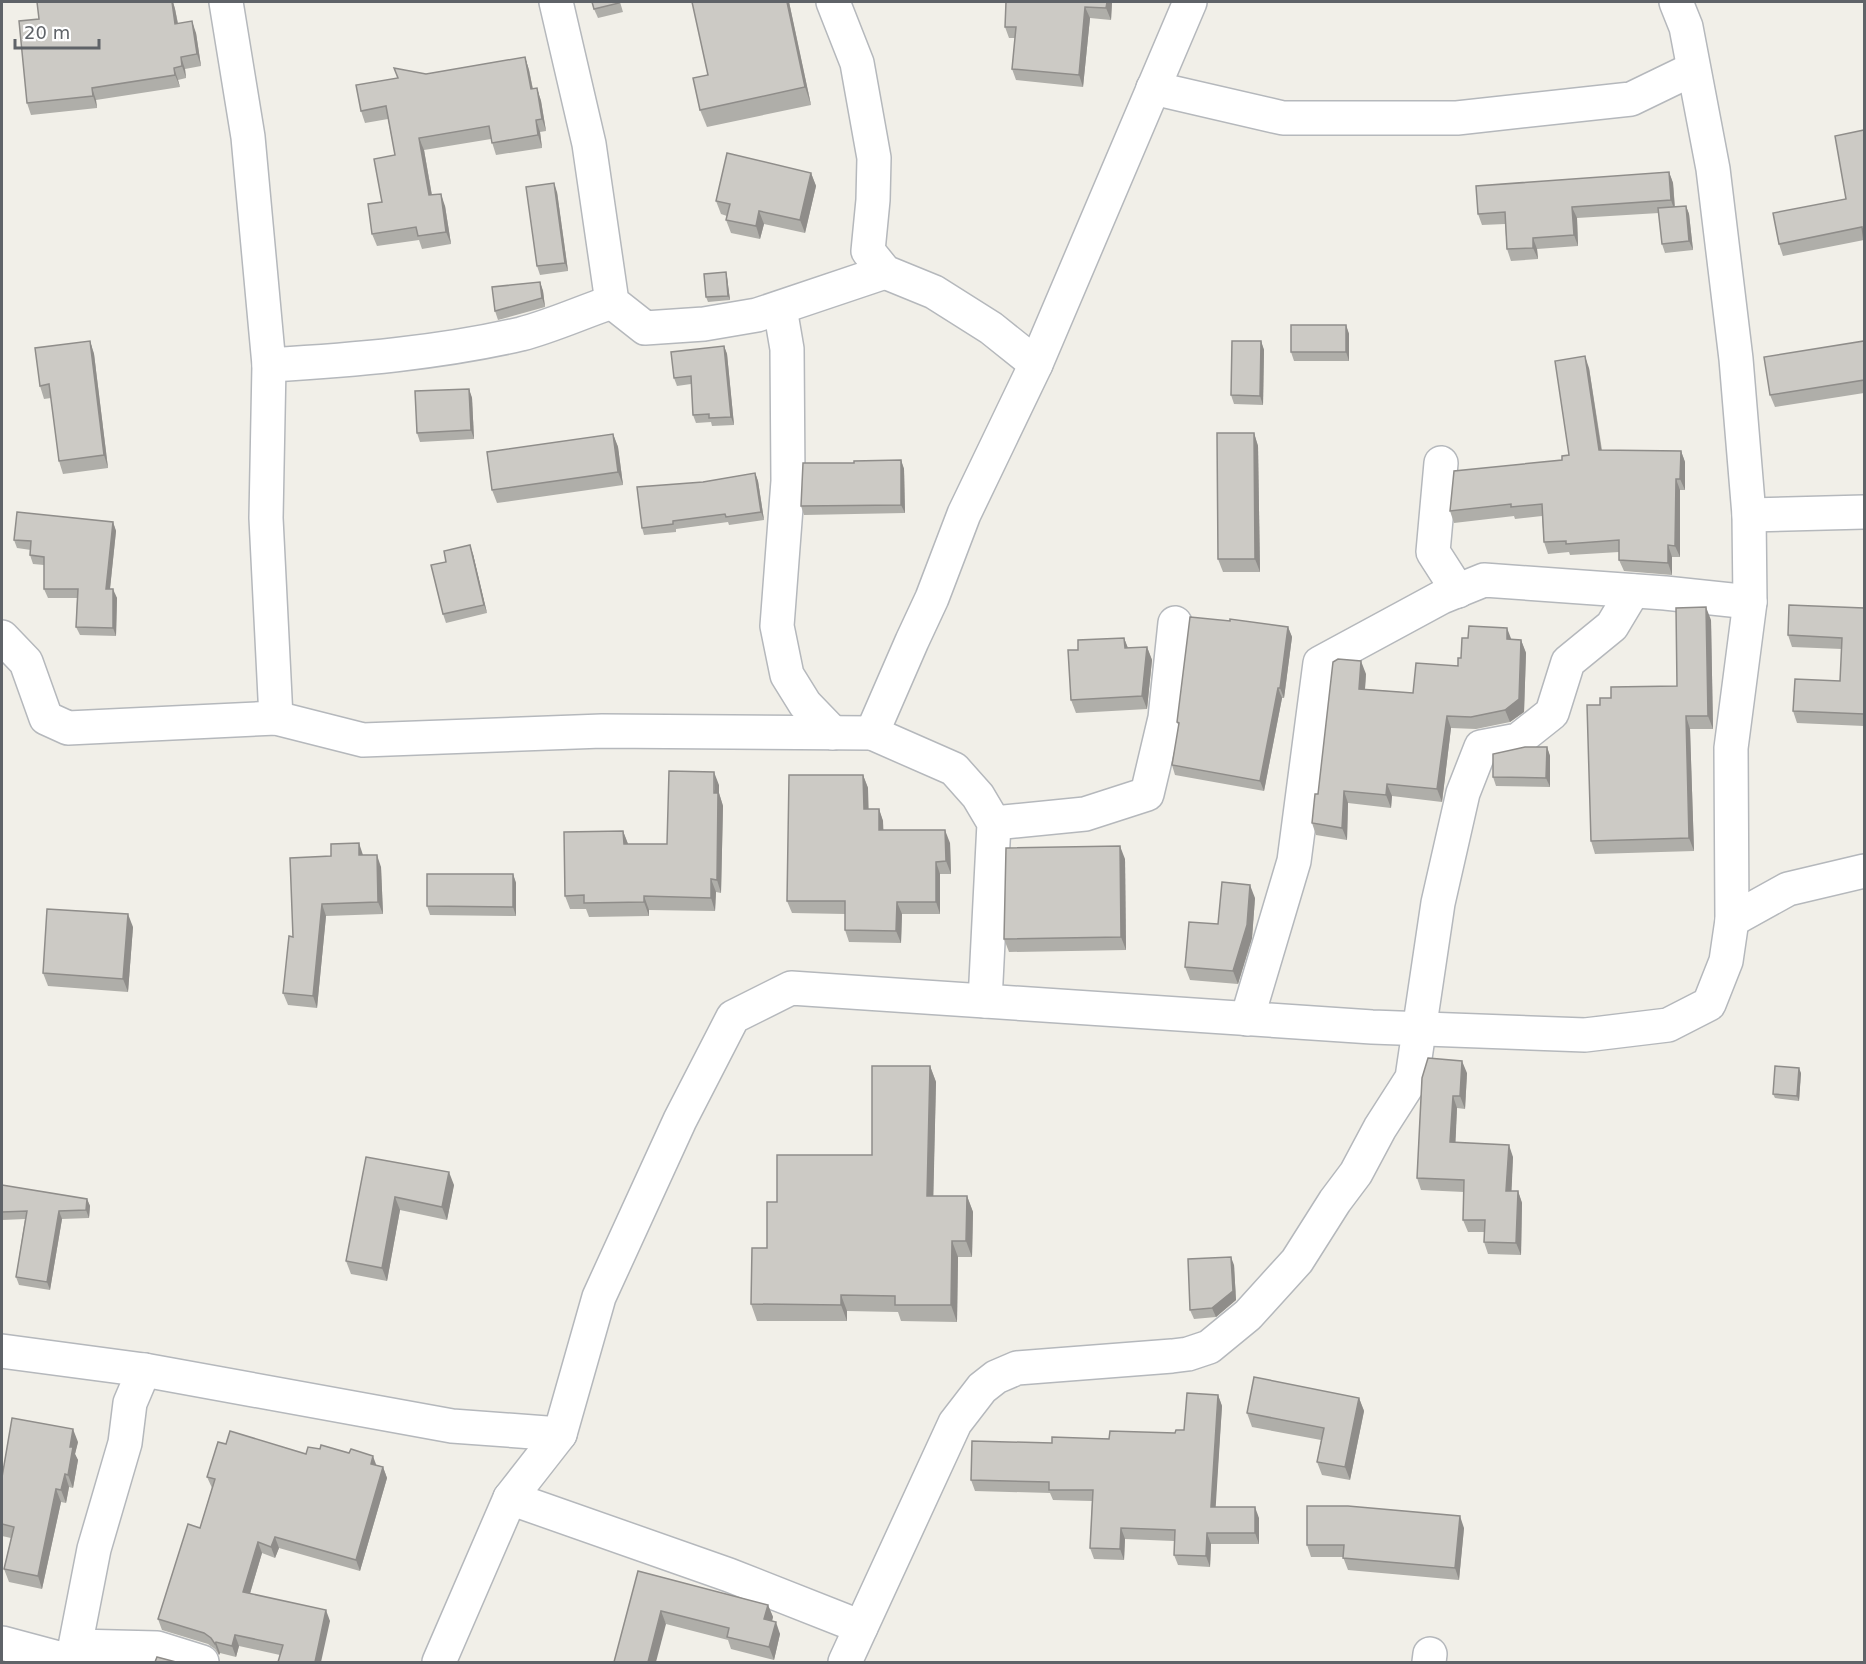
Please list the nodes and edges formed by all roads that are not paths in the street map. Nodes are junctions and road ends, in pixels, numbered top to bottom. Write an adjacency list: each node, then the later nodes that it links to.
1 (226, 2): 12 (street)
2 (556, 2): 9 (street)
3 (833, 2): 8 (street)
4 (1190, 2): 7 (street)
5 (1676, 2): 6 (street)
6 (1694, 69): 7 (street); 15 (street)
7 (1153, 88): 11 (street)
8 (885, 272): 10 (street); 11 (street)
9 (612, 302): 10 (street); 12 (street)
10 (780, 308): 22 (street)
11 (1036, 364): 23 (street)
12 (269, 365): 21 (street)
13 (1441, 463): 16 (street)
14 (1864, 512): 15 (street)
15 (1749, 515): 18 (street)
16 (1458, 591): 17 (street); 28 (street)
17 (1633, 591): 18 (street); 29 (street)
18 (1750, 602): 26 (street)
19 (1174, 623): 24 (street)
20 (2, 637): 21 (street)
21 (276, 718): 22 (street)
22 (833, 732): 23 (street)
23 (872, 733): 24 (street)
24 (994, 823): 27 (street)
25 (1864, 871): 26 (street)
26 (1732, 920): 29 (street)
27 (985, 1001): 28 (street); 32 (street)
28 (1247, 1019): 29 (street)
29 (1421, 1027): 34 (street)
30 (2, 1351): 31 (street)
31 (144, 1370): 32 (street); 36 (street)
32 (560, 1434): 33 (street)
33 (510, 1498): 34 (street); 38 (street)
34 (861, 1627): 39 (street)
35 (2, 1643): 36 (street)
36 (74, 1657): 37 (street)
37 (202, 1662)
38 (439, 1662)
39 (845, 1662)

